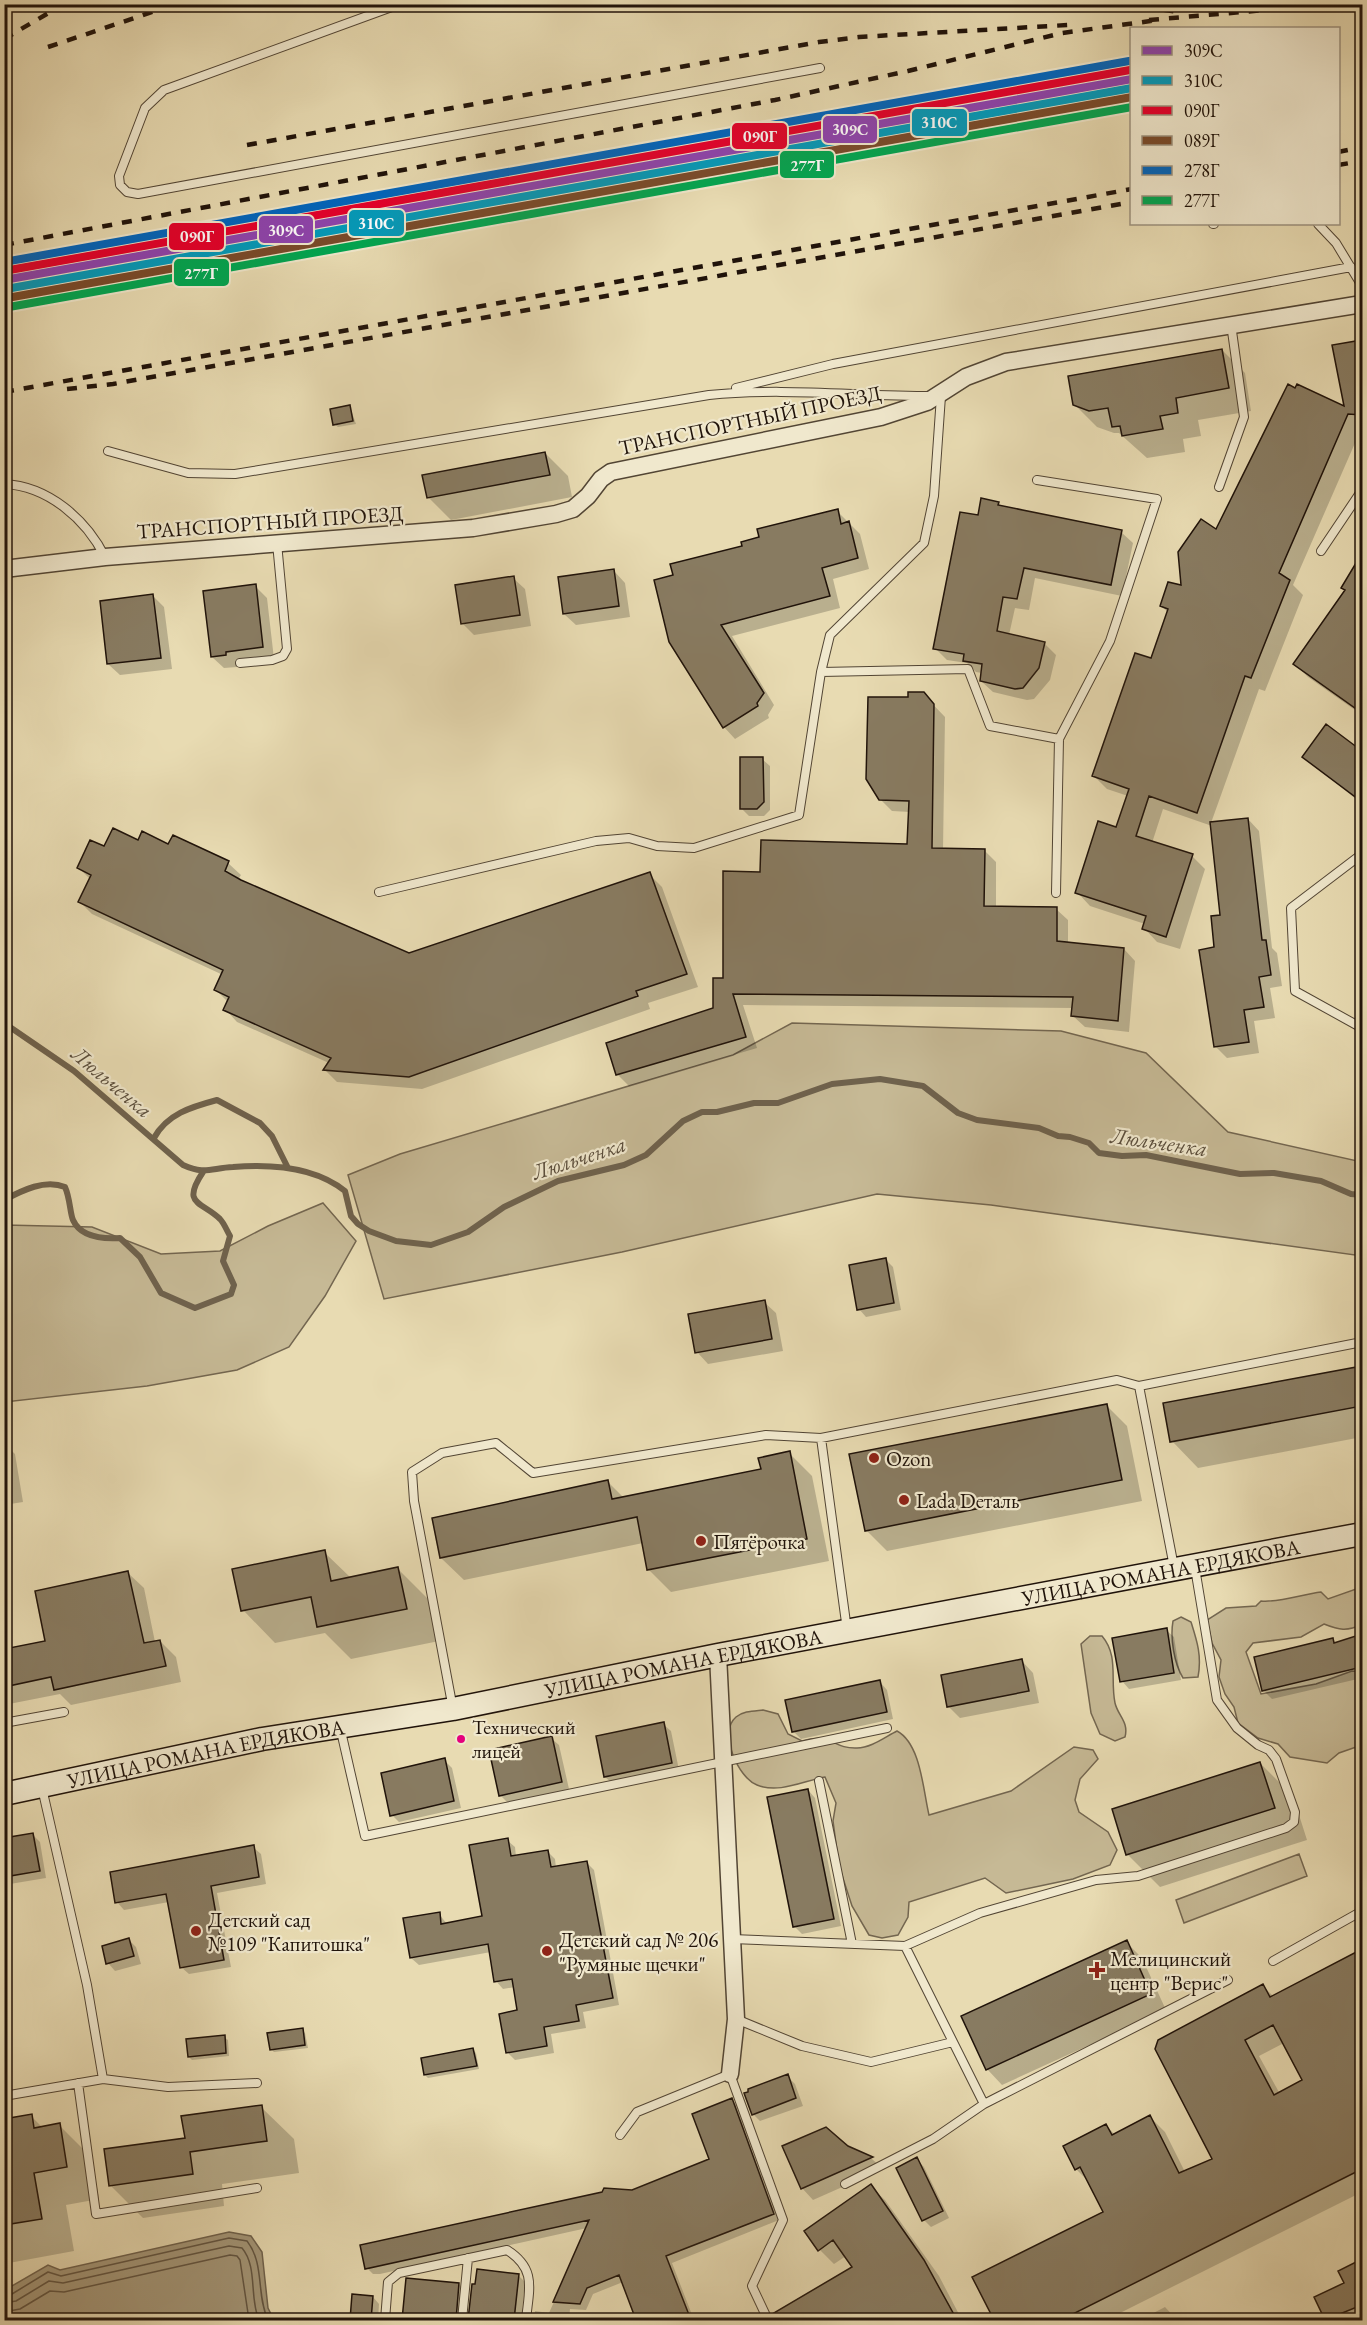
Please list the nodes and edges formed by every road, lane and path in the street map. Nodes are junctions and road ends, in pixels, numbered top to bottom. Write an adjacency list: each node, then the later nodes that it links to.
1 (400, 4): 2 (lane)
2 (819, 68)
3 (1319, 225): 4 (lane)
4 (1351, 267): 5 (lane); 8 (lane)
5 (1362, 286)
6 (1362, 304): 7 (street, ТРАНСПОРТНЫЙ ПРОЕЗД)
7 (1231, 323): 9 (street, ТРАНСПОРТНЫЙ ПРОЕЗД); 13 (lane)
8 (709, 395): 9 (lane); 10 (lane)
9 (941, 396): 15 (street, ТРАНСПОРТНЫЙ ПРОЕЗД); 20 (lane)
10 (108, 451)
11 (1037, 480): 21 (lane)
12 (4, 484): 17 (lane)
13 (1219, 487)
14 (1362, 490): 16 (lane)
15 (277, 543): 17 (street, ТРАНСПОРТНЫЙ ПРОЕЗД); 19 (lane)
16 (1321, 551)
17 (105, 557): 18 (street, ТРАНСПОРТНЫЙ ПРОЕЗД)
18 (4, 569)
19 (240, 663)
20 (822, 672): 21 (lane); 23 (lane)
21 (1059, 739): 24 (lane)
22 (1362, 854): 25 (lane)
23 (379, 892)
24 (1056, 893)
25 (1362, 1028)
26 (1362, 1342): 27 (lane)
27 (1139, 1386): 28 (lane); 30 (lane)
28 (821, 1438): 31 (lane); 33 (lane)
29 (1362, 1534): 30 (street, УЛИЦА РОМАНА ЕРДЯКОВА)
30 (1185, 1569): 31 (street, УЛИЦА РОМАНА ЕРДЯКОВА); 45 (lane)
31 (847, 1631): 32 (street, УЛИЦА РОМАНА ЕРДЯКОВА)
32 (718, 1654): 33 (street, УЛИЦА РОМАНА ЕРДЯКОВА); 38 (street)
33 (453, 1709): 36 (street, УЛИЦА РОМАНА ЕРДЯКОВА)
34 (64, 1712): 35 (lane)
35 (4, 1723)
36 (340, 1727): 38 (lane); 40 (street, УЛИЦА РОМАНА ЕРДЯКОВА)
37 (887, 1728): 38 (lane)
38 (723, 1762): 43 (street)
39 (819, 1781): 44 (lane)
40 (42, 1788): 41 (street, УЛИЦА РОМАНА ЕРДЯКОВА); 51 (lane)
41 (4, 1794)
42 (1362, 1911): 46 (lane)
43 (732, 1939): 44 (lane); 48 (street)
44 (852, 1944): 45 (lane)
45 (905, 1946): 49 (lane)
46 (1273, 1961)
47 (1228, 1980): 55 (lane)
48 (736, 2019): 49 (lane); 50 (street)
49 (953, 2042): 55 (lane)
50 (730, 2074): 56 (lane); 63 (lane)
51 (103, 2079): 52 (lane); 53 (lane)
52 (78, 2083): 54 (lane); 58 (lane)
53 (256, 2083)
54 (4, 2096)
55 (984, 2104): 57 (lane)
56 (620, 2135)
57 (844, 2184)
58 (257, 2188)
59 (468, 2258): 60 (lane); 61 (lane); 62 (lane)
60 (385, 2320)
61 (462, 2320)
62 (526, 2320)
63 (768, 2320)

